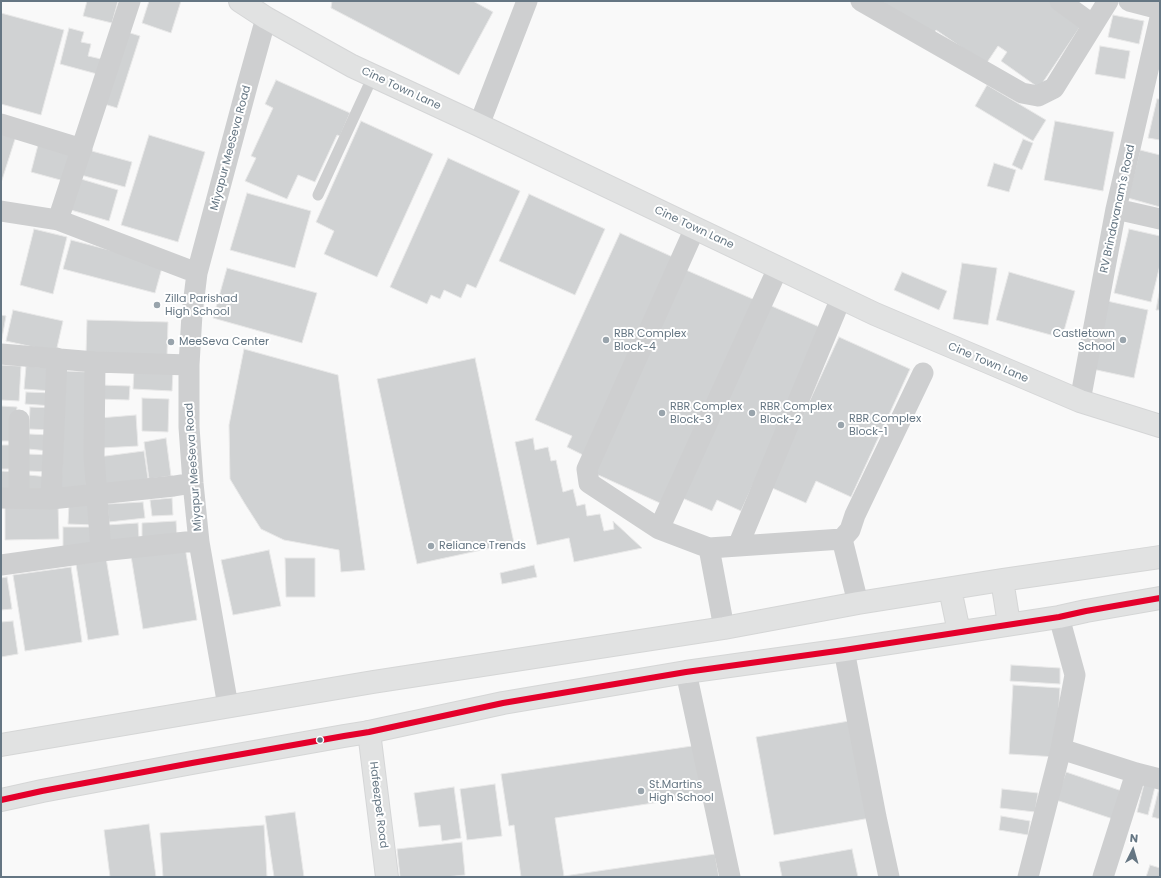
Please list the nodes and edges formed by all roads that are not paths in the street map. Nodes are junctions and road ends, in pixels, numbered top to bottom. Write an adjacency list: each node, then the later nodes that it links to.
1 (130, 1): 15 (street)
2 (240, 1): 9 (main road, Cine Town Lane)
3 (861, 1): 11 (street)
4 (1060, 1): 11 (street)
5 (1108, 1): 11 (street)
6 (1129, 1): 8 (street)
7 (524, 2): 14 (street)
8 (1160, 9)
9 (266, 18): 12 (main road, Cine Town Lane); 23 (street, Miyapur MeeSeva Road)
10 (1160, 18): 17 (street, RV Brindavanam's Road)
11 (1093, 25)
12 (373, 76): 14 (main road, Cine Town Lane); 16 (lane)
13 (1, 124): 15 (street)
14 (479, 125): 21 (main road, Cine Town Lane)
15 (82, 149): 20 (street)
16 (318, 195)
17 (1116, 209): 19 (street); 30 (street, RV Brindavanam's Road)
18 (1, 211): 20 (street)
19 (1160, 219)
20 (58, 220): 23 (street)
21 (695, 228): 22 (main road, Cine Town Lane); 37 (street)
22 (778, 268): 24 (main road, Cine Town Lane); 37 (street)
23 (197, 273): 28 (street, Miyapur MeeSeva Road)
24 (840, 298): 30 (main road, Cine Town Lane); 40 (street)
25 (1, 354): 26 (street)
26 (56, 358): 27 (street); 36 (street)
27 (95, 362): 28 (street); 34 (street)
28 (189, 365): 33 (street, Miyapur MeeSeva Road)
29 (923, 373): 38 (street)
30 (1080, 401): 32 (main road, Cine Town Lane)
31 (19, 420): 35 (street)
32 (1160, 426)
33 (193, 483): 34 (street); 39 (street, Miyapur MeeSeva Road)
34 (97, 494): 36 (street); 42 (street)
35 (10, 498): 36 (street)
36 (50, 499)
37 (659, 529): 41 (street)
38 (842, 539): 40 (street); 48 (street)
39 (199, 542): 42 (street); 55 (street, Miyapur MeeSeva Road)
40 (738, 546): 41 (street)
41 (709, 548): 51 (street)
42 (101, 551): 44 (street)
43 (1160, 557): 45 (main road)
44 (1, 565)
45 (1002, 580): 46 (main road); 50 (main road)
46 (950, 588): 48 (main road); 52 (main road)
47 (1160, 598): 49 (main road)
48 (858, 603): 51 (main road)
49 (1060, 617): 50 (main road); 58 (street)
50 (1010, 624): 52 (main road)
51 (724, 628): 55 (main road)
52 (959, 632): 53 (main road)
53 (844, 650): 54 (main road); 64 (street)
54 (686, 672): 56 (main road); 63 (street)
55 (228, 706): 57 (main road)
56 (369, 732): 61 (main road); 62 (main road, Hafeezpet Road)
57 (1, 745)
58 (1061, 749): 59 (street); 65 (street)
59 (1136, 773): 60 (street); 66 (street)
60 (1160, 779)
61 (1, 800)
62 (387, 877)
63 (730, 877)
64 (889, 877)
65 (1028, 877)
66 (1103, 877)

